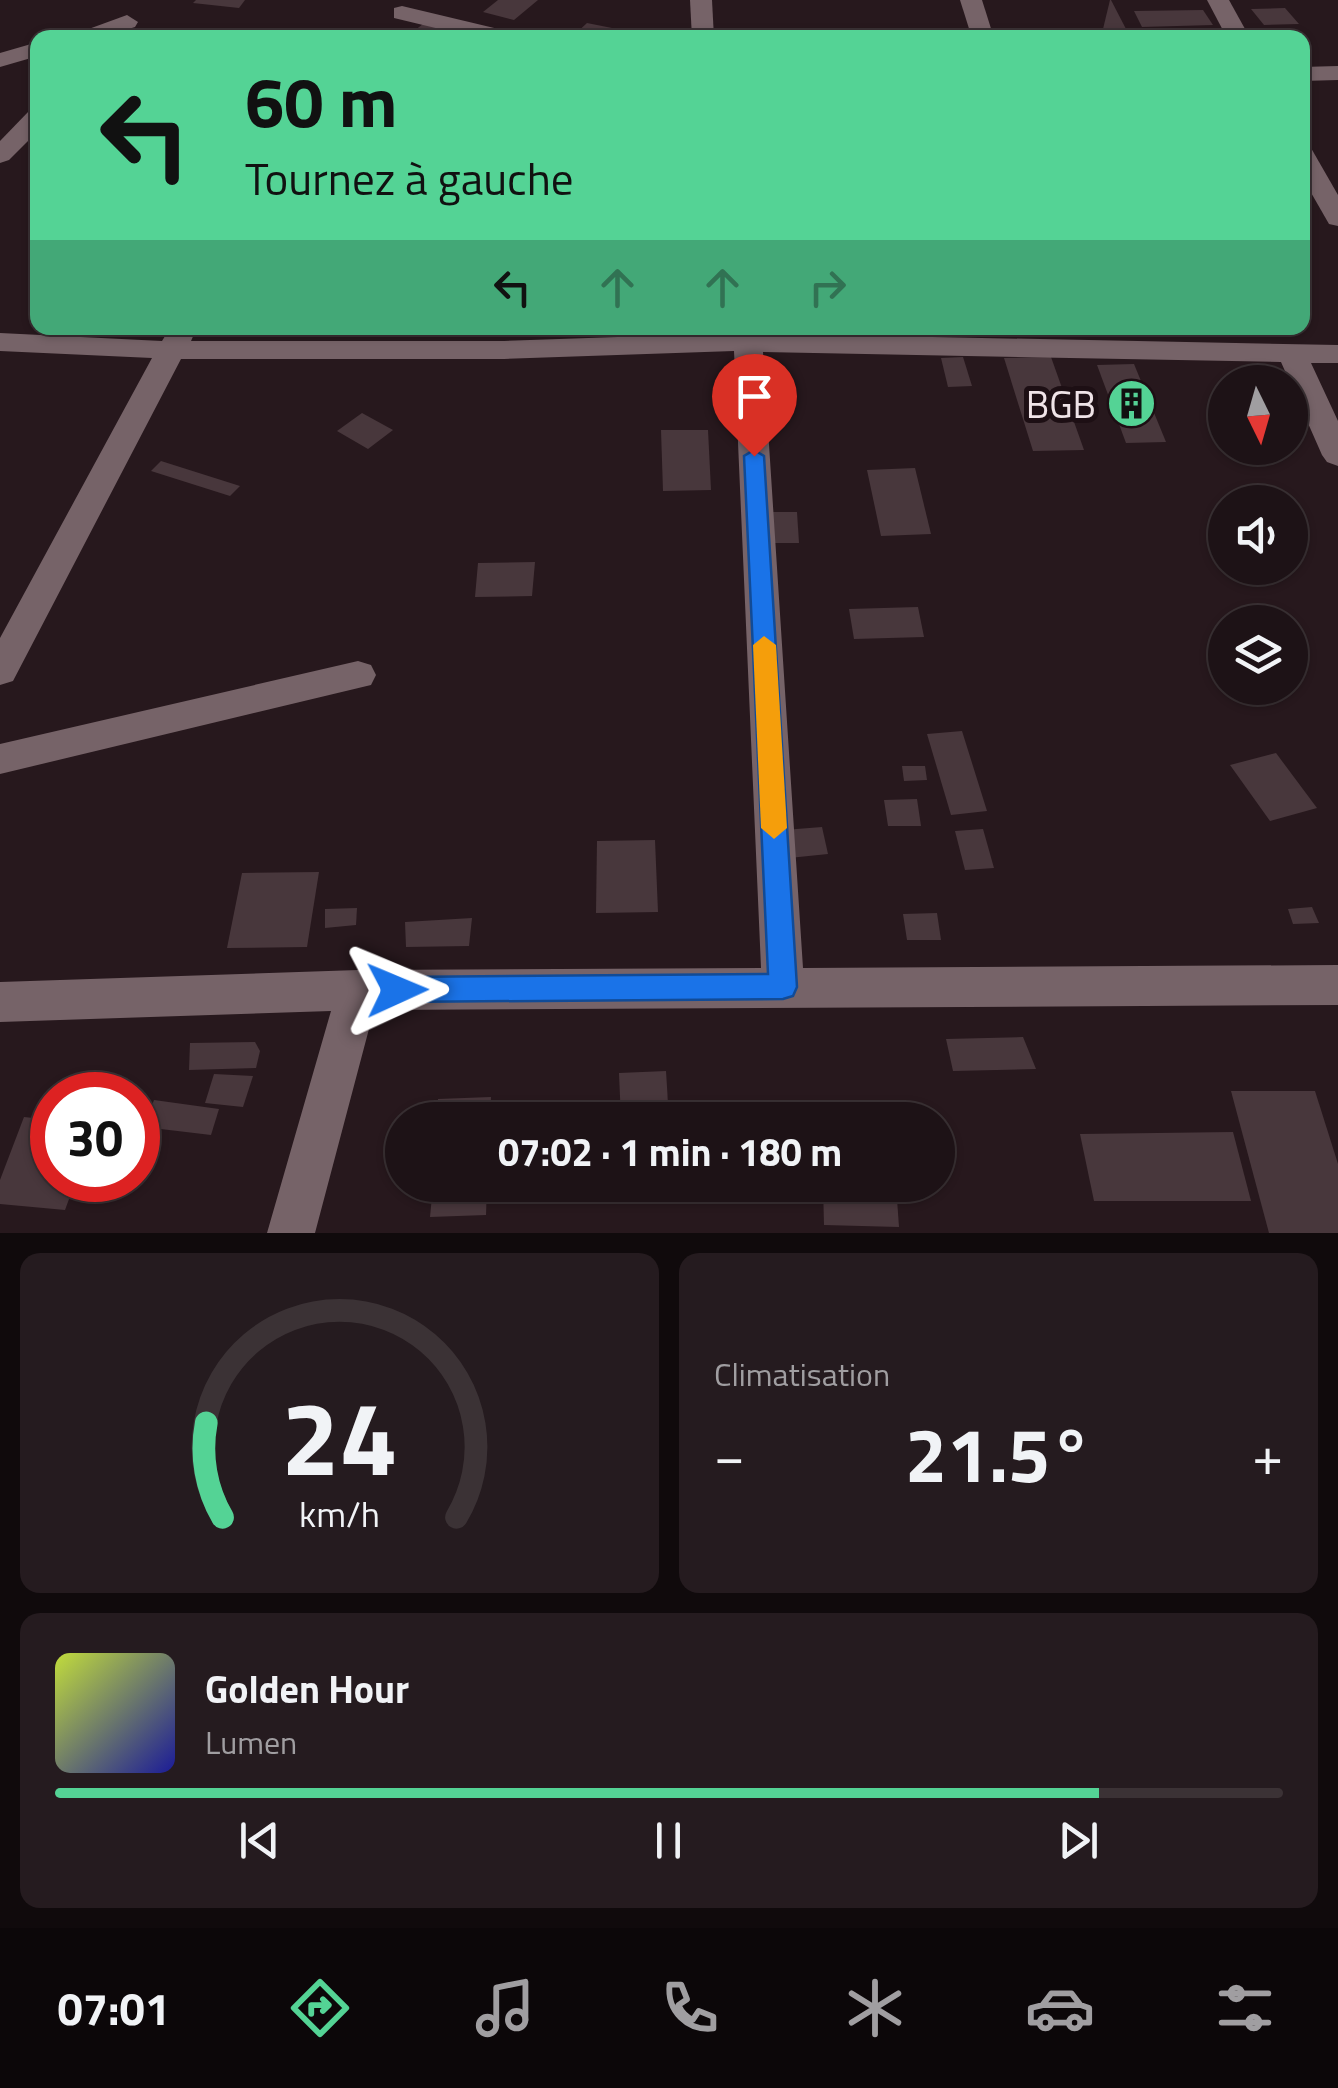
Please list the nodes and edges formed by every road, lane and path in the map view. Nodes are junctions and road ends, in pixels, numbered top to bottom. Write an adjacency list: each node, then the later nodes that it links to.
1 (147, 0): 6 (street)
2 (701, 0): 9 (street)
3 (971, 0): 10 (street)
4 (1218, 0): 11 (street)
5 (407, 7): 7 (street); 8 (street)
6 (120, 30)
7 (391, 30)
8 (482, 30)
9 (703, 30)
10 (980, 30)
11 (1235, 30)
12 (30, 51): 13 (street)
13 (0, 60)
14 (1310, 74): 15 (street)
15 (1338, 74)
16 (30, 124): 17 (street)
17 (0, 155)
18 (1310, 167): 19 (street)
19 (1338, 218)
20 (1069, 337): 21 (street); 24 (street)
21 (739, 338): 22 (street); 31 (street)
22 (177, 339): 23 (street); 27 (street)
23 (0, 342)
24 (1292, 353): 25 (street); 26 (street)
25 (1338, 354)
26 (1338, 455)
27 (0, 671)
28 (358, 675): 29 (street)
29 (0, 760)
30 (1338, 985): 31 (street)
31 (783, 987): 32 (street)
32 (358, 990): 33 (street); 34 (street)
33 (0, 1002)
34 (291, 1233)

